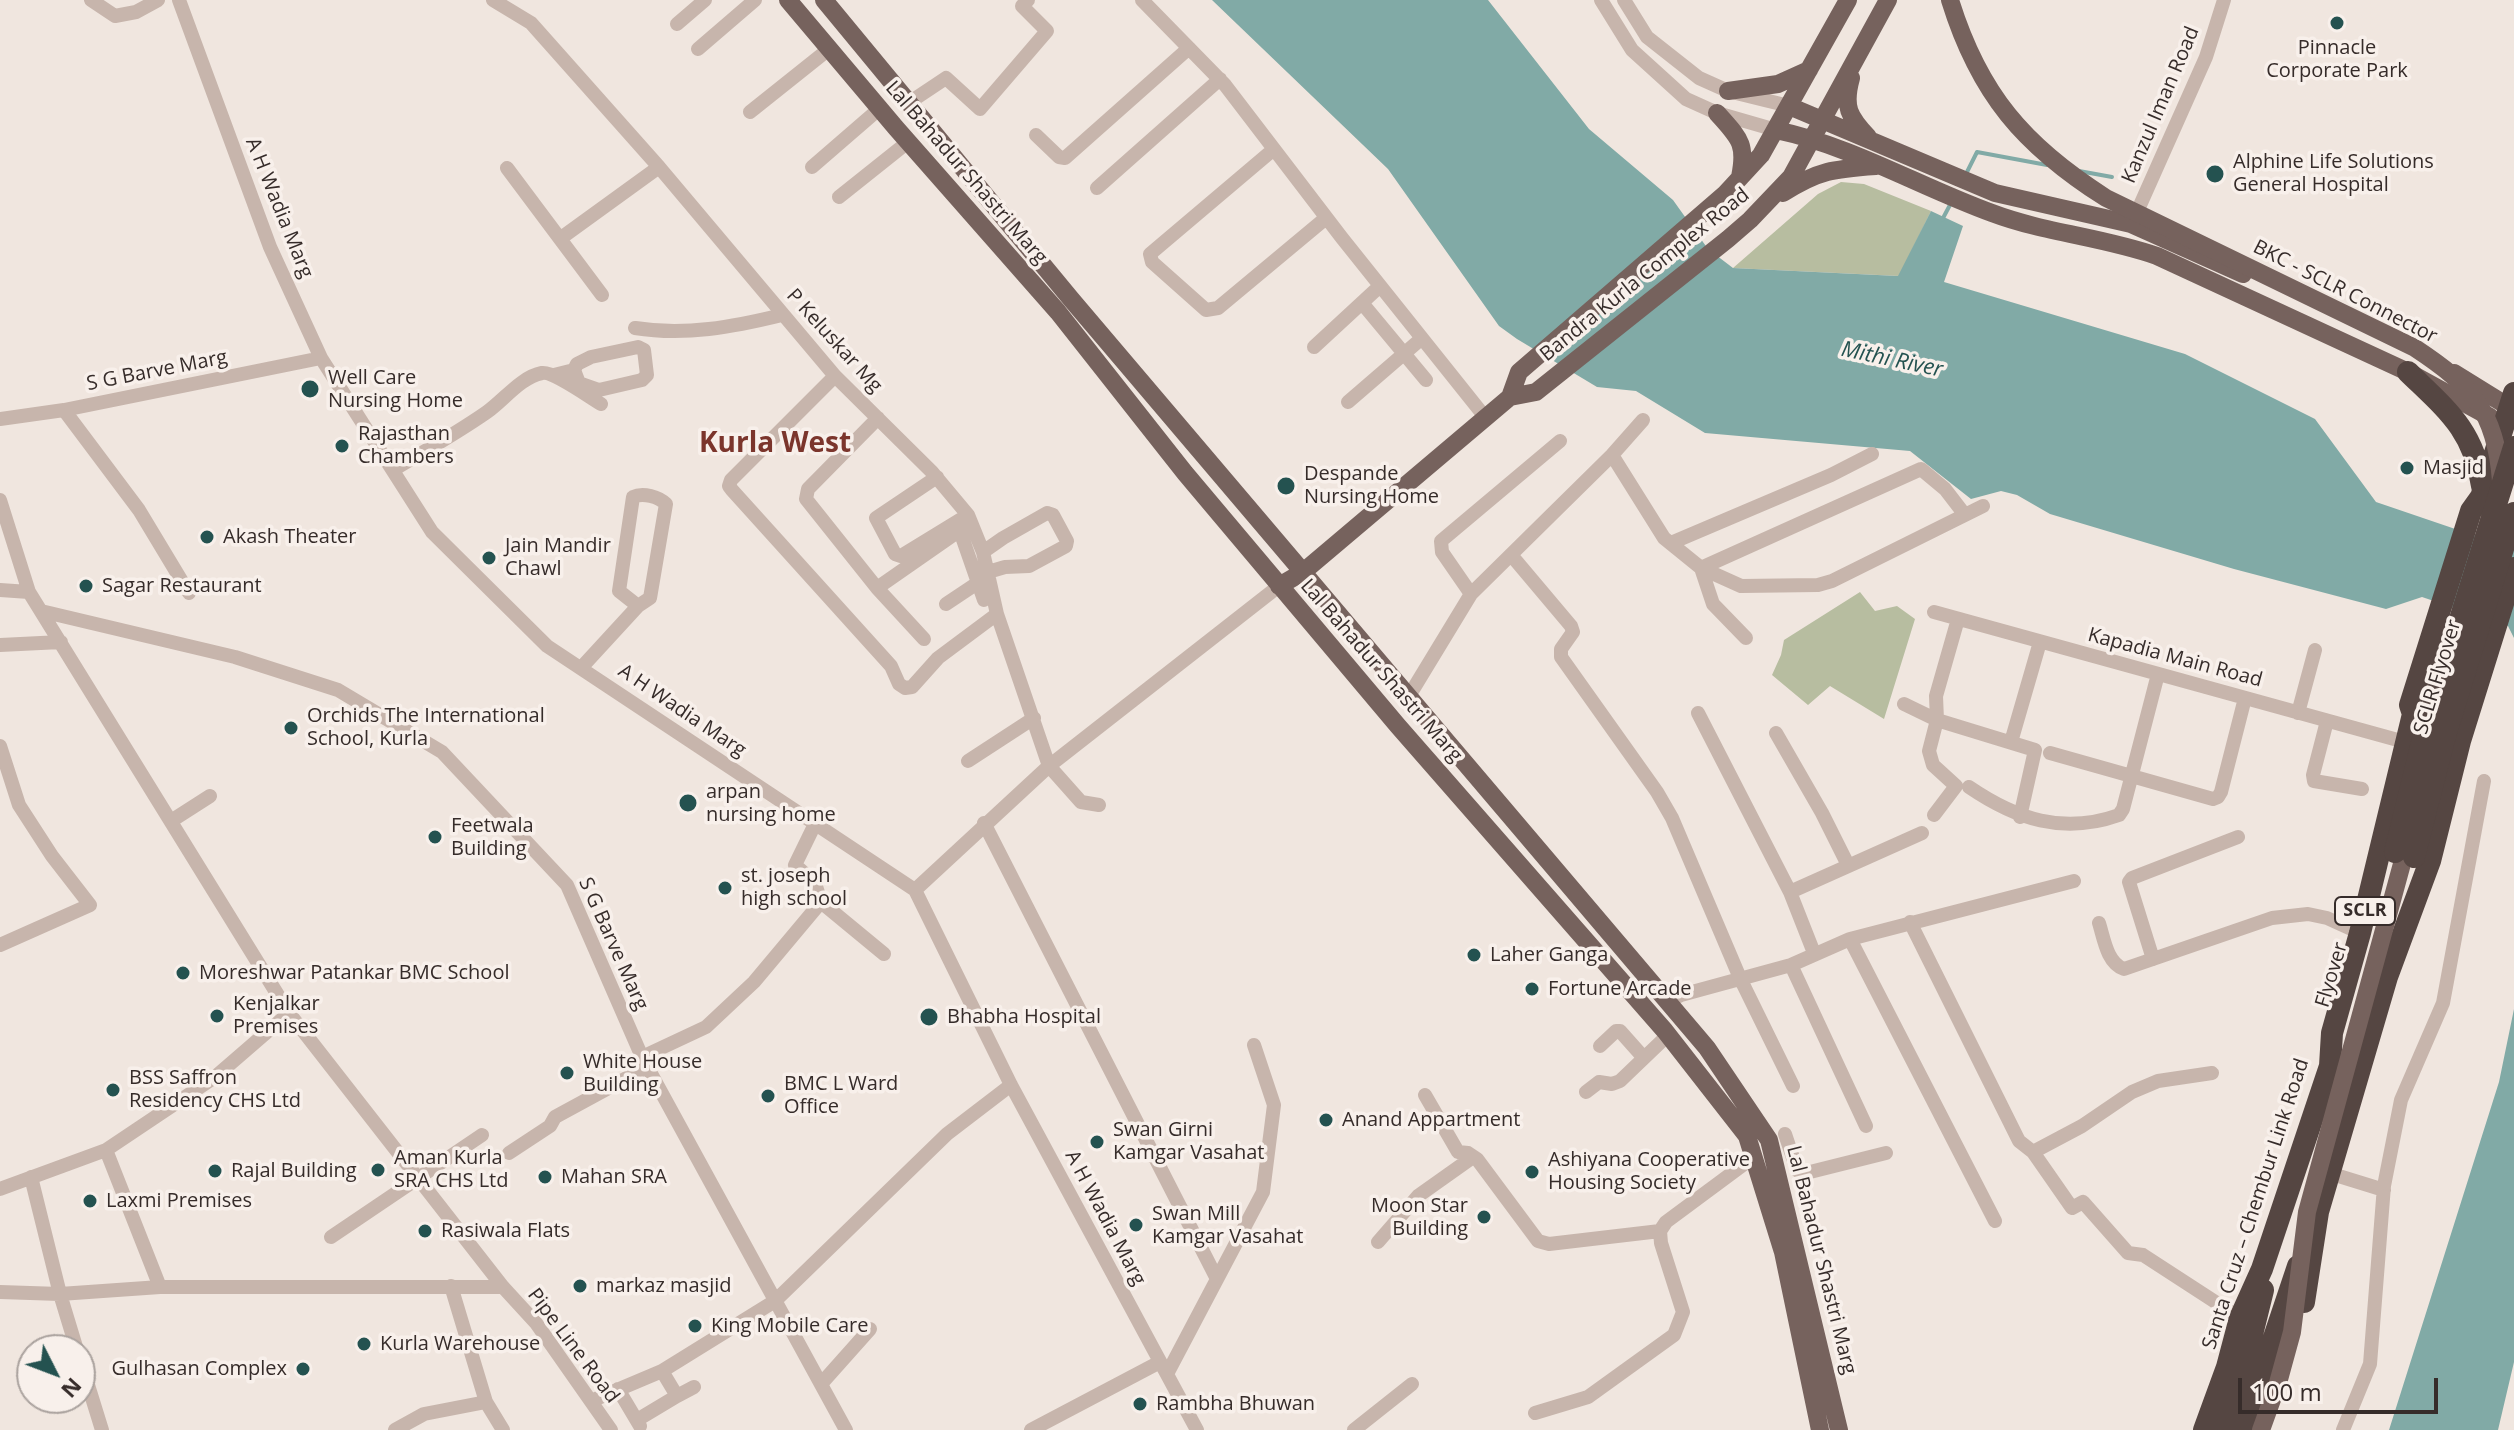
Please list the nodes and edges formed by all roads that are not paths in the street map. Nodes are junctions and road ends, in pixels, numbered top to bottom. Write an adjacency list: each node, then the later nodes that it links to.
1 (91, 0): 2 (street)
2 (158, 0)
3 (179, 0): 59 (street, A H Wadia Marg)
4 (493, 0): 38 (street, P Keluskar Mg)
5 (705, 0): 17 (street)
6 (755, 0): 19 (street)
7 (788, 0): 20 (main road, Lal Bahadur Shastri Marg)
8 (824, 0): 25 (main road, Lal Bahadur Shastri Marg)
9 (1028, 0): 25 (street)
10 (1142, 0): 18 (street)
11 (1601, 0): 29 (street)
12 (1624, 0): 24 (street)
13 (1848, 0): 22 (main road, Bandra Kurla Complex Road)
14 (1888, 0): 21 (main road, Bandra Kurla Complex Road)
15 (1950, 0): 230 (main road, BKC - SCLR Connector, bridge)
16 (2224, 0): 46 (street, Kanzul Iman Road)
17 (677, 24)
18 (1189, 48): 23 (street); 33 (street)
19 (698, 49)
20 (829, 49): 27 (main road, Lal Bahadur Shastri Marg); 28 (street)
21 (1857, 60): 30 (main road, Bandra Kurla Complex Road); 35 (main road)
22 (1811, 69): 24 (main road); 26 (main road, Bandra Kurla Complex Road)
23 (1220, 79): 36 (street); 42 (street)
24 (1728, 91): 26 (street)
25 (913, 105): 32 (main road); 51 (main road, Lal Bahadur Shastri Marg)
26 (1789, 106): 30 (main road); 31 (main road, Bandra Kurla Complex Road)
27 (879, 109): 32 (main road, Lal Bahadur Shastri Marg); 39 (street)
28 (750, 112)
29 (1717, 113): 31 (street); 41 (main road)
30 (1823, 120): 34 (main road, Bandra Kurla Complex Road); 35 (main road)
31 (1776, 130): 34 (main road); 41 (main road, Bandra Kurla Complex Road)
32 (902, 135): 43 (street); 51 (main road, Lal Bahadur Shastri Marg)
33 (1036, 135)
34 (1813, 138): 37 (main road); 44 (main road, Bandra Kurla Complex Road)
35 (1872, 142): 46 (main road)
36 (1274, 149): 45 (street); 45 (street)
37 (1879, 166): 44 (main road); 55 (main road)
38 (659, 167): 47 (street); 53 (street, P Keluskar Mg)
39 (812, 167)
40 (507, 168): 47 (street)
41 (1739, 179): 65 (main road, Bandra Kurla Complex Road)
42 (1097, 188)
43 (839, 197)
44 (1765, 204): 65 (main road, Bandra Kurla Complex Road)
45 (1326, 218): 48 (street)
46 (2131, 224): 52 (main road)
47 (561, 238): 49 (street)
48 (1380, 286): 50 (street); 56 (street)
49 (602, 295)
50 (1362, 303): 57 (street); 58 (street)
51 (1064, 306): 78 (main road, Lal Bahadur Shastri Marg); 80 (main road, Lal Bahadur Shastri Marg)
52 (2324, 312): 55 (main road); 69 (main road)
53 (782, 315): 54 (street); 63 (street, P Keluskar Mg)
54 (635, 328)
55 (2316, 330): 61 (main road)
56 (1421, 339): 58 (street); 70 (street)
57 (1314, 347)
58 (1404, 353): 64 (street); 66 (street)
59 (321, 358): 68 (street, S G Barve Marg); 79 (street, A H Wadia Marg)
60 (574, 370): 60 (street); 62 (street)
61 (2408, 372): 69 (main road); 83 (highway)
62 (554, 375): 67 (street); 79 (street)
63 (835, 376): 71 (street, P Keluskar Mg); 108 (street)
64 (1426, 380)
65 (1510, 397): 70 (main road, Bandra Kurla Complex Road)
66 (1348, 402)
67 (601, 404)
68 (64, 410): 72 (street, S G Barve Marg); 101 (street)
69 (2511, 413): 83 (highway, Santa Cruz – Chembur Link Road / SCLR)
70 (1485, 417): 95 (main road, Bandra Kurla Complex Road)
71 (878, 418): 81 (street, P Keluskar Mg); 98 (street)
72 (0, 419)
73 (1643, 420): 77 (street)
74 (1560, 441): 102 (street)
75 (2514, 447): 148 (highway, bridge)
76 (1872, 454): 90 (street)
77 (1612, 455): 90 (street); 92 (street)
78 (1206, 456): 80 (main road); 95 (main road, Lal Bahadur Shastri Marg)
79 (393, 470): 116 (street, A H Wadia Marg)
80 (1185, 473): 97 (main road, Lal Bahadur Shastri Marg)
81 (935, 474): 85 (street); 88 (street, P Keluskar Mg); 88 (street)
82 (0, 500): 100 (street)
83 (2479, 503): 123 (highway, Santa Cruz – Chembur Link Road / SCLR)
84 (1983, 506): 87 (street)
85 (874, 511)
86 (2514, 513): 148 (highway, SCLR Flyover, bridge)
87 (1965, 515): 93 (street); 93 (street)
88 (971, 518): 89 (street); 91 (street, P Keluskar Mg)
89 (960, 531): 96 (street); 98 (street)
90 (1671, 543): 93 (street)
91 (983, 552): 96 (street, P Keluskar Mg); 96 (street)
92 (1512, 556): 102 (street); 164 (street)
93 (1701, 568): 110 (street)
94 (2514, 568): 127 (highway, SCLR)
95 (1303, 572): 97 (main road, Bandra Kurla Complex Road); 118 (main road, Lal Bahadur Shastri Marg)
96 (985, 577): 103 (street); 104 (street); 108 (street, P Keluskar Mg)
97 (1279, 586): 134 (street); 167 (main road, Lal Bahadur Shastri Marg)
98 (877, 588): 111 (street)
99 (0, 590): 100 (street)
100 (29, 592): 106 (street, Pipe Line Road)
101 (189, 593)
102 (1471, 594): 118 (street)
103 (984, 600)
104 (946, 604)
105 (638, 606): 105 (street); 116 (street)
106 (41, 611): 112 (street, Pipe Line Road); 171 (street, S G Barve Marg)
107 (1934, 612): 109 (street, Kapadia Main Road)
108 (997, 614): 124 (street, P Keluskar Mg)
109 (1958, 619): 113 (street, Kapadia Main Road); 125 (street)
110 (1746, 638)
111 (924, 639)
112 (61, 642): 114 (street); 143 (street, Pipe Line Road)
113 (2040, 642): 117 (street, Kapadia Main Road); 129 (street)
114 (0, 645)
115 (2315, 650): 122 (street)
116 (581, 668): 145 (street, A H Wadia Marg)
117 (2158, 674): 119 (street, Kapadia Main Road); 135 (street)
118 (1409, 696): 165 (main road, Lal Bahadur Shastri Marg)
119 (2245, 698): 122 (street, Kapadia Main Road); 135 (street)
120 (1904, 704): 125 (street)
121 (1698, 713): 152 (street)
122 (2298, 713): 126 (street, Kapadia Main Road)
123 (2413, 714): 127 (highway); 130 (highway, Santa Cruz – Chembur Link Road / SCLR)
124 (1034, 718): 133 (street); 134 (street, P Keluskar Mg)
125 (1937, 720): 129 (street); 141 (street)
126 (2327, 721): 130 (street, Kapadia Main Road); 138 (street)
127 (2464, 727): 163 (highway, SCLR)
128 (1776, 733): 149 (street)
129 (2011, 742): 142 (street)
130 (2405, 742): 156 (highway, Santa Cruz – Chembur Link Road / SCLR)
131 (0, 746): 158 (street)
132 (2050, 753): 135 (street)
133 (968, 761)
134 (1049, 766): 140 (street); 144 (street)
135 (2130, 776): 142 (street)
136 (2484, 781): 191 (street)
137 (1969, 787): 142 (street)
138 (2362, 789)
139 (210, 796): 143 (street)
140 (1099, 805)
141 (1934, 815)
142 (2020, 817)
143 (171, 821): 166 (street, Pipe Line Road)
144 (984, 823): 151 (street); 197 (street)
145 (815, 824): 151 (street, A H Wadia Marg); 153 (street)
146 (1922, 833): 149 (street)
147 (2238, 837): 161 (street)
148 (2405, 854): 163 (highway); 172 (highway, Flyover)
149 (1848, 865): 152 (street)
150 (2074, 881): 154 (street)
151 (915, 890): 174 (street, A H Wadia Marg)
152 (1790, 892): 159 (street)
153 (821, 902): 160 (street); 171 (street)
154 (1910, 922): 157 (street); 182 (street)
155 (2099, 923): 161 (street)
156 (2360, 933): 161 (street); 172 (highway, Santa Cruz – Chembur Link Road / SCLR)
157 (1850, 939): 159 (street); 193 (street)
158 (0, 945)
159 (1814, 953): 162 (street)
160 (884, 954)
161 (2153, 959)
162 (1791, 965): 164 (street); 178 (street)
163 (2387, 977): 187 (highway, SCLR)
164 (1740, 978): 165 (street); 175 (street)
165 (1667, 1002): 186 (main road, Lal Bahadur Shastri Marg)
166 (289, 1013): 181 (street); 189 (street, Pipe Line Road)
167 (1668, 1035): 170 (street); 186 (main road, Lal Bahadur Shastri Marg)
168 (1254, 1045): 197 (street)
169 (1600, 1046): 170 (street)
170 (1644, 1058): 176 (street)
171 (645, 1062): 183 (street); 203 (street, S G Barve Marg)
172 (2330, 1066): 204 (highway, Santa Cruz – Chembur Link Road / SCLR)
173 (2212, 1073): 182 (street)
174 (1011, 1085): 203 (street); 207 (street, A H Wadia Marg)
175 (1793, 1086)
176 (1586, 1092)
177 (1425, 1095): 185 (street)
178 (1866, 1126)
179 (1785, 1134): 186 (street)
180 (482, 1135): 189 (street)
181 (106, 1150): 188 (street); 199 (street)
182 (2033, 1152): 204 (street)
183 (509, 1153)
184 (1886, 1153): 186 (street)
185 (1473, 1157): 194 (street); 196 (street)
186 (1774, 1157): 194 (street); 218 (main road, Lal Bahadur Shastri Marg)
187 (2329, 1173): 191 (street); 192 (highway, SCLR)
188 (31, 1177): 190 (street); 202 (street)
189 (418, 1180): 195 (street); 200 (street, Pipe Line Road)
190 (0, 1189)
191 (2384, 1190): 232 (street)
192 (2318, 1212): 204 (highway, SCLR); 231 (highway)
193 (1995, 1221)
194 (1660, 1231): 217 (street)
195 (331, 1237)
196 (1378, 1242)
197 (1216, 1277): 207 (street)
198 (451, 1286): 199 (street); 200 (street); 215 (street)
199 (160, 1287): 202 (street)
200 (503, 1287): 214 (street, Pipe Line Road)
201 (0, 1292): 202 (street)
202 (60, 1294): 206 (street)
203 (775, 1301): 208 (street); 209 (street, S G Barve Marg)
204 (2257, 1323): 227 (highway, Santa Cruz – Chembur Link Road); 228 (highway, SCLR); 229 (highway, SCLR)
205 (870, 1329): 209 (street)
206 (72, 1334)
207 (1164, 1368): 224 (street); 225 (street, A H Wadia Marg)
208 (662, 1371): 212 (street); 213 (street)
209 (821, 1384): 223 (street, S G Barve Marg)
210 (1412, 1384): 226 (street)
211 (694, 1387): 213 (street)
212 (618, 1389): 213 (street); 214 (street)
213 (677, 1396)
214 (591, 1401): 222 (street, Pipe Line Road)
215 (486, 1402): 220 (street); 221 (street)
216 (96, 1411): 219 (street)
217 (1535, 1413)
218 (1829, 1427)
219 (102, 1430)
220 (395, 1430)
221 (503, 1430)
222 (611, 1430)
223 (846, 1430)
224 (1031, 1430)
225 (1197, 1430)
226 (1354, 1430)
227 (2204, 1430)
228 (2222, 1430)
229 (2243, 1430)
230 (2261, 1430)
231 (2269, 1430)
232 (2343, 1430)

